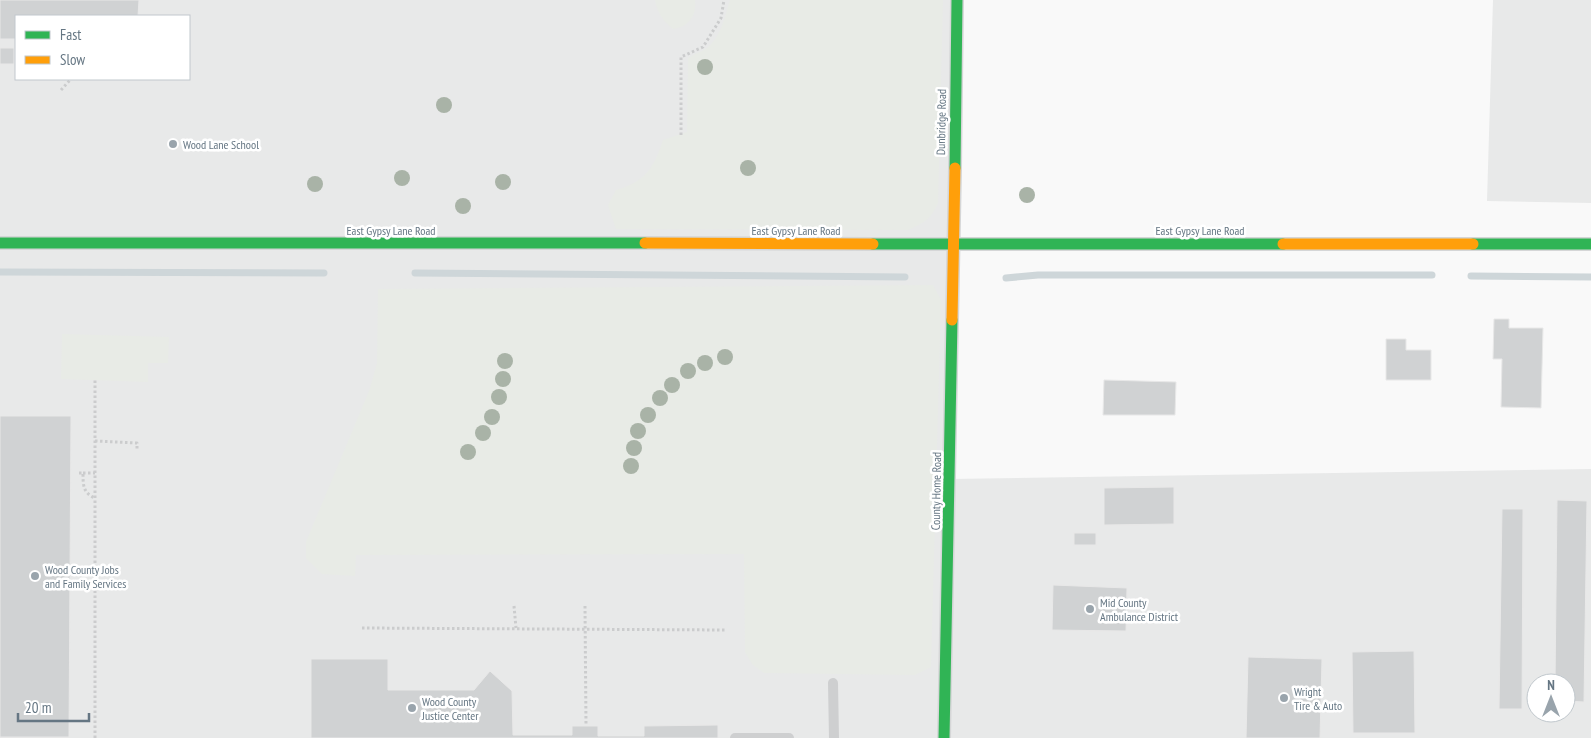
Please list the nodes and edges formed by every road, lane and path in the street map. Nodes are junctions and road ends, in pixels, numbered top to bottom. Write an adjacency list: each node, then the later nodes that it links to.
1 (724, 0): 5 (path)
2 (957, 0): 7 (street, Dunbridge Road)
3 (69, 80): 4 (path)
4 (62, 90)
5 (682, 135)
6 (0, 243): 7 (street, East Gypsy Lane Road)
7 (953, 244): 8 (street, East Gypsy Lane Road); 26 (street, County Home Road)
8 (1591, 244)
9 (95, 380): 10 (path)
10 (95, 441): 11 (path); 12 (path)
11 (137, 450)
12 (95, 473): 13 (path); 13 (path)
13 (95, 498): 22 (path)
14 (514, 606): 17 (path)
15 (585, 606): 18 (path)
16 (362, 628): 17 (path)
17 (516, 628): 18 (path)
18 (585, 628): 19 (path); 21 (path)
19 (725, 630)
20 (833, 683): 25 (lane)
21 (586, 726)
22 (95, 738)
23 (735, 738): 24 (lane)
24 (789, 738)
25 (834, 738)
26 (944, 738)

